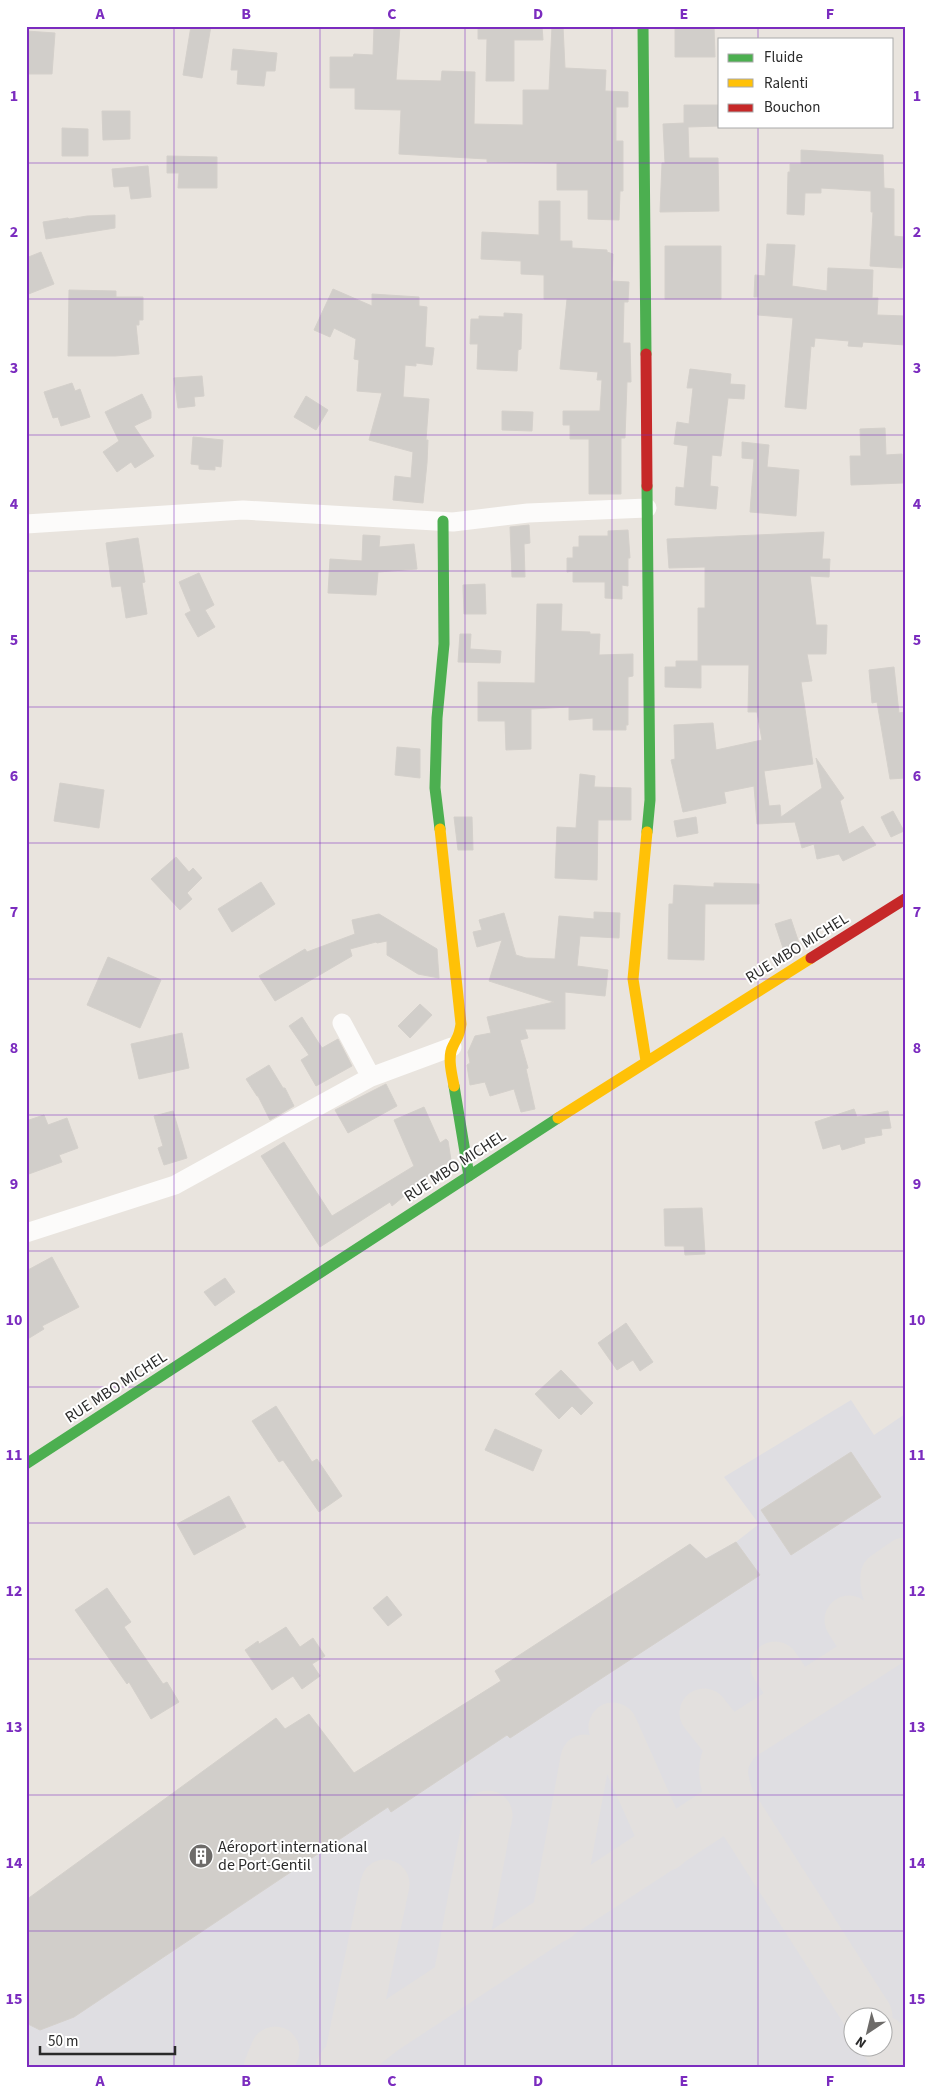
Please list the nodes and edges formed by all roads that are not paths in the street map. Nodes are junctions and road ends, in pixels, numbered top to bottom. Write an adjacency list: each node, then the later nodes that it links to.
1 (643, 26): 2 (street)
2 (648, 508): 3 (street); 8 (street)
3 (443, 521): 4 (street); 7 (street)
4 (26, 524)
5 (905, 899): 8 (street, RUE MBO MICHEL)
6 (342, 1023): 9 (street)
7 (452, 1047): 9 (street); 10 (street)
8 (646, 1061): 10 (street, RUE MBO MICHEL)
9 (371, 1077): 11 (street)
10 (468, 1176): 12 (street, RUE MBO MICHEL)
11 (26, 1234)
12 (26, 1464)

